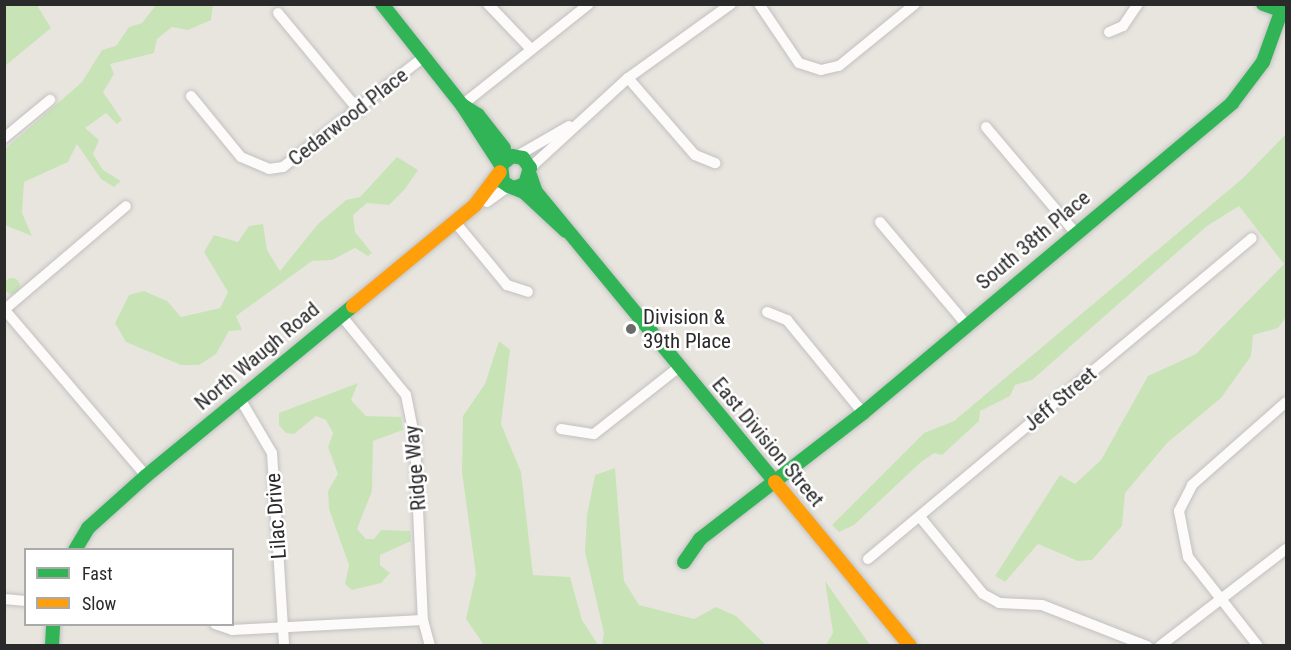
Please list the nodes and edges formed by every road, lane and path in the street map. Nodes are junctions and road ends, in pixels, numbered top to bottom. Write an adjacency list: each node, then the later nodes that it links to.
1 (382, 4): 13 (street)
2 (488, 4): 12 (street)
3 (589, 4): 12 (street)
4 (731, 4): 14 (street)
5 (759, 4): 6 (street)
6 (915, 4)
7 (1138, 4): 11 (street)
8 (1263, 4): 9 (street)
9 (1284, 9): 30 (street, South 38th Place)
10 (278, 13): 18 (street)
11 (1109, 32)
12 (529, 47): 17 (street)
13 (425, 56): 17 (street); 18 (street, Cedarwood Place)
14 (628, 78): 19 (street); 23 (street)
15 (191, 96): 18 (street, Cedarwood Place)
16 (50, 100): 21 (street)
17 (462, 105): 22 (street)
18 (358, 111)
19 (572, 125): 22 (street); 24 (street)
20 (986, 127): 30 (street)
21 (4, 138)
22 (507, 162): 24 (street, East Division Street); 25 (street); 26 (street, North Waugh Road)
23 (715, 163)
24 (530, 172): 25 (street); 31 (street, East Division Street)
25 (511, 187): 26 (street, North Waugh Road); 31 (street, East Division Street)
26 (481, 203): 28 (street, North Waugh Road)
27 (126, 206): 34 (street)
28 (455, 222): 33 (street); 36 (street, North Waugh Road)
29 (879, 222): 37 (street)
30 (1074, 231): 37 (street, South 38th Place)
31 (573, 236): 38 (street, East Division Street)
32 (1252, 238): 45 (street, Jeff Street)
33 (528, 292)
34 (5, 310): 43 (street)
35 (767, 312): 41 (street)
36 (340, 315): 39 (street, North Waugh Road); 53 (street, Ridge Way)
37 (966, 324): 41 (street, South 38th Place)
38 (679, 367): 42 (street); 44 (street, East Division Street)
39 (239, 397): 43 (street, North Waugh Road); 56 (street, Lilac Drive)
40 (1287, 402): 51 (street)
41 (863, 413): 44 (street, South 38th Place)
42 (561, 429)
43 (146, 476): 46 (street, North Waugh Road)
44 (772, 480): 49 (street, South 38th Place); 60 (street, East Division Street)
45 (920, 517): 48 (street, Jeff Street); 61 (street)
46 (76, 548)
47 (1287, 549): 51 (street)
48 (868, 559)
49 (684, 562)
50 (4, 598): 52 (street)
51 (1220, 599): 62 (street); 63 (street)
52 (24, 601)
53 (423, 620): 56 (street); 59 (street, Ridge Way)
54 (53, 626): 57 (street)
55 (221, 626): 56 (street)
56 (282, 628): 58 (street, Lilac Drive)
57 (52, 645)
58 (284, 645)
59 (430, 645)
60 (910, 645)
61 (1147, 645)
62 (1160, 645)
63 (1258, 645)

